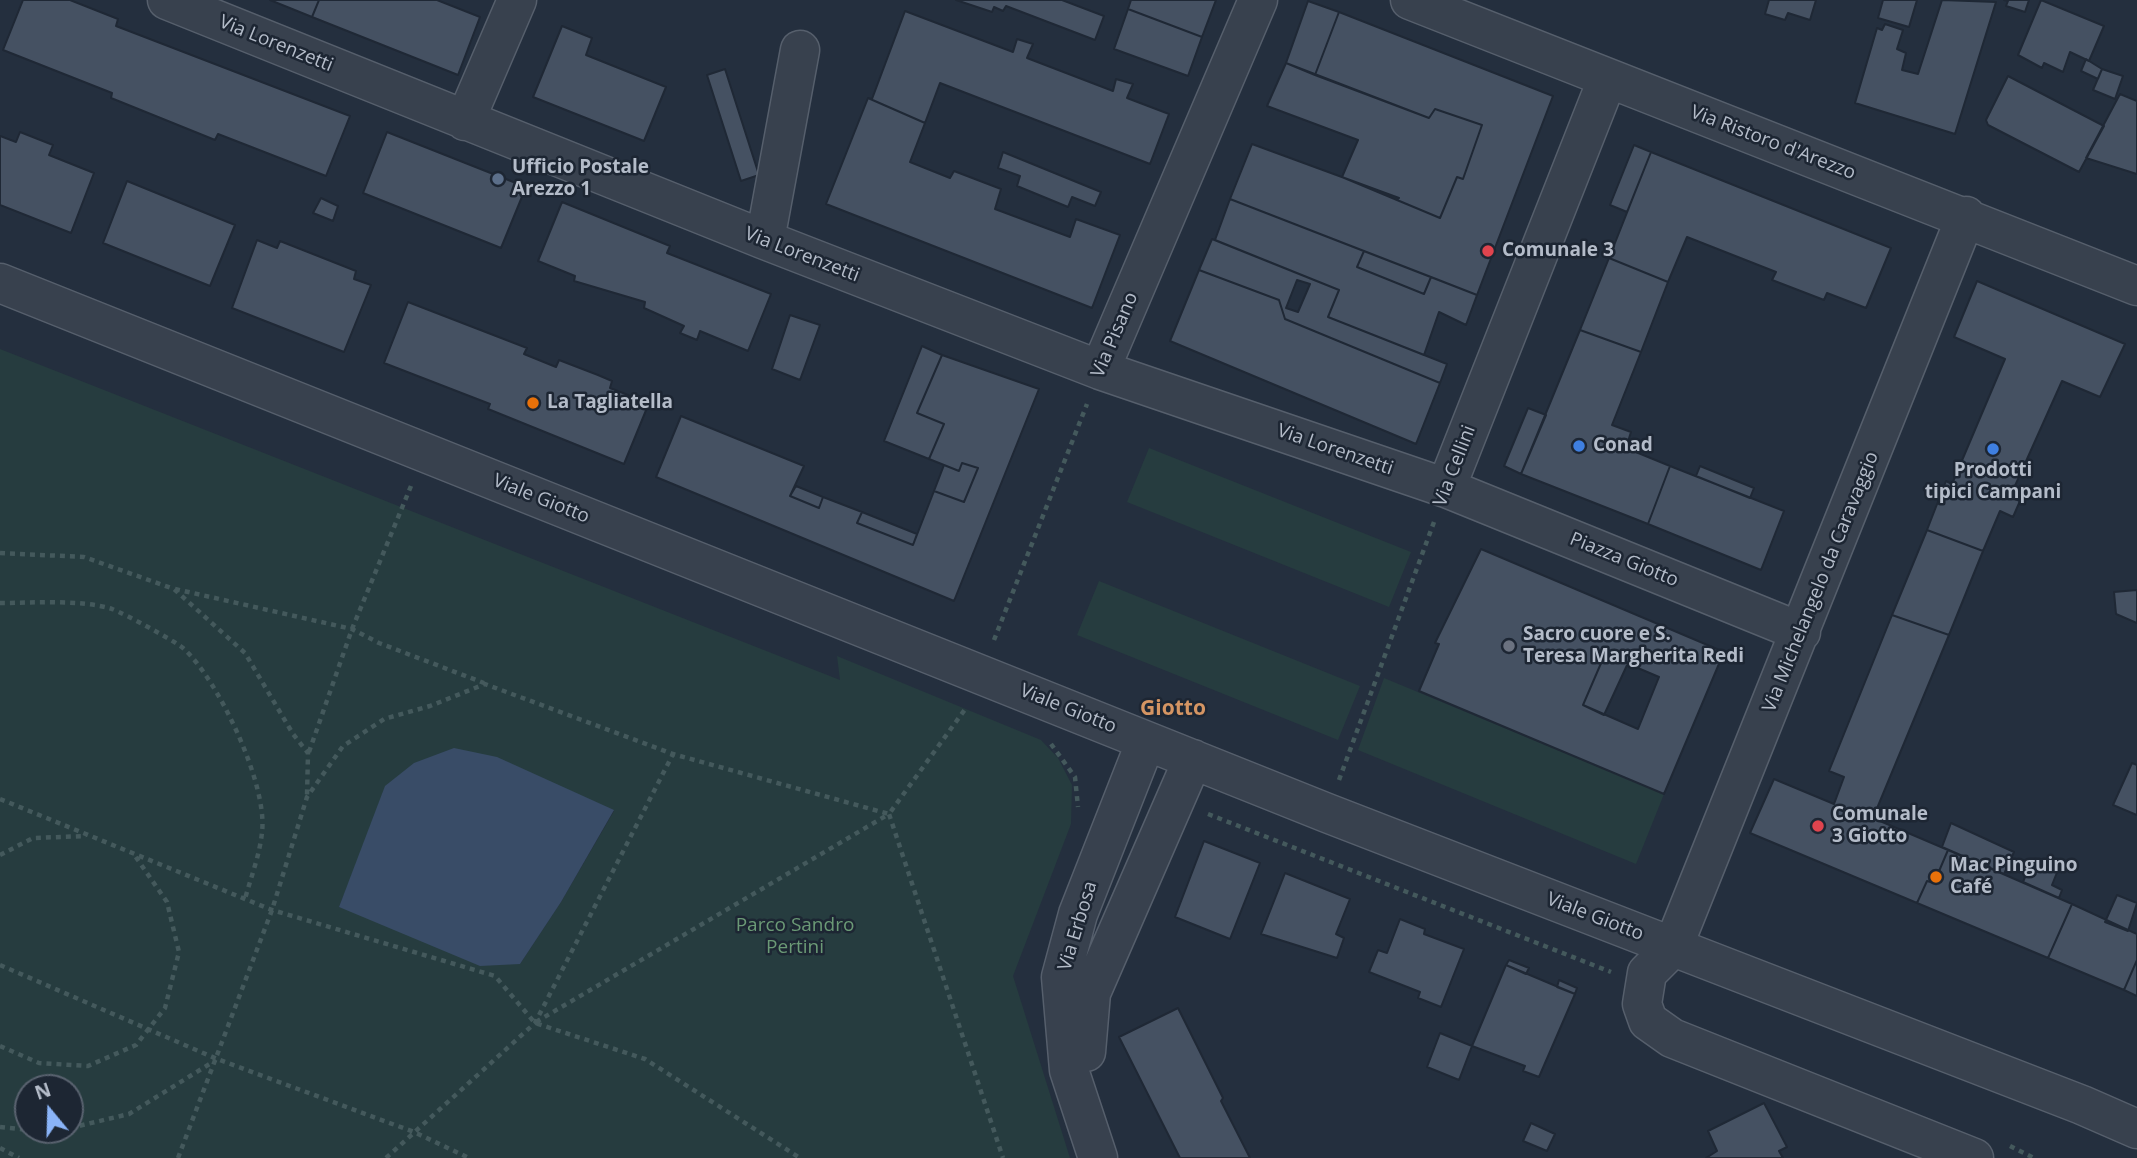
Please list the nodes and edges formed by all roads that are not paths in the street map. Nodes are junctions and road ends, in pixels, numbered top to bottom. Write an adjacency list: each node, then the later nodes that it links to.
1 (167, 0): 7 (street, Via Lorenzetti)
2 (517, 0): 7 (street)
3 (1258, 0): 12 (street, Via Pisano)
4 (1410, 0): 6 (street, Via Ristoro d'Arezzo)
5 (800, 50): 9 (street)
6 (1607, 80): 8 (street, Via Ristoro d'Arezzo); 13 (street, Via Cellini)
7 (465, 121): 9 (street, Via Lorenzetti)
8 (1966, 216): 11 (street, Via Ristoro d'Arezzo); 14 (street, Via Michelangelo da Caravaggio)
9 (765, 240): 12 (street, Via Lorenzetti)
10 (0, 283): 15 (street, Viale Giotto)
11 (2137, 286)
12 (1100, 370): 13 (street, Via Lorenzetti)
13 (1446, 488): 14 (street, Piazza Giotto)
14 (1801, 632): 17 (street, Via Michelangelo da Caravaggio)
15 (1146, 741): 16 (street, Viale Giotto); 19 (street, Via Erbosa)
16 (1193, 759): 17 (street, Viale Giotto); 19 (street, Via Erbosa)
17 (1673, 947): 18 (street, Viale Giotto); 20 (street)
18 (2137, 1129)
19 (1100, 1158)
20 (1974, 1158)

